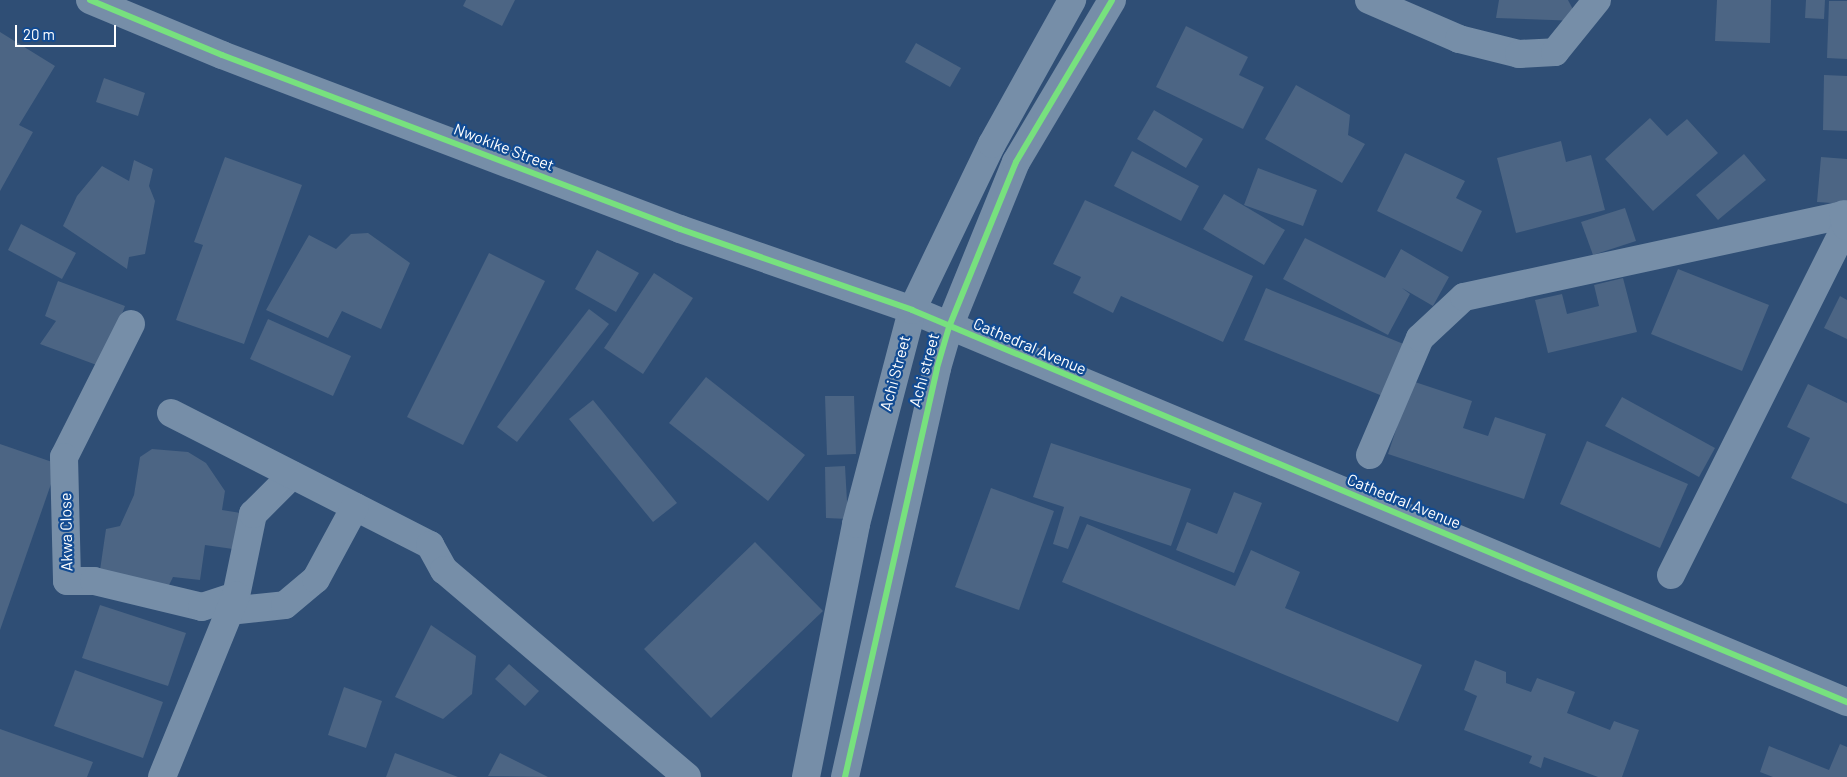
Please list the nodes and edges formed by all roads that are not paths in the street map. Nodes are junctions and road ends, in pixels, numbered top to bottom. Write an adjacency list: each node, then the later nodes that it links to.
1 (90, 0): 7 (street, Nwokike Street)
2 (1072, 0): 7 (street, Achi Street)
3 (1112, 0): 9 (street, Achi street)
4 (1369, 0): 5 (street)
5 (1598, 0)
6 (1845, 214): 11 (street); 14 (street)
7 (912, 310): 9 (street, Nwokike Street); 19 (street, Achi Street)
8 (131, 324): 15 (street, Akwa Close)
9 (949, 327): 16 (street, Cathedral Avenue); 20 (street, Achi street)
10 (171, 413): 12 (street)
11 (1370, 455)
12 (292, 475): 13 (street); 15 (street)
13 (355, 507): 15 (street, Akwa Close); 18 (street)
14 (1671, 575)
15 (232, 603): 17 (street)
16 (1847, 702)
17 (162, 777)
18 (686, 777)
19 (806, 777)
20 (845, 777)

